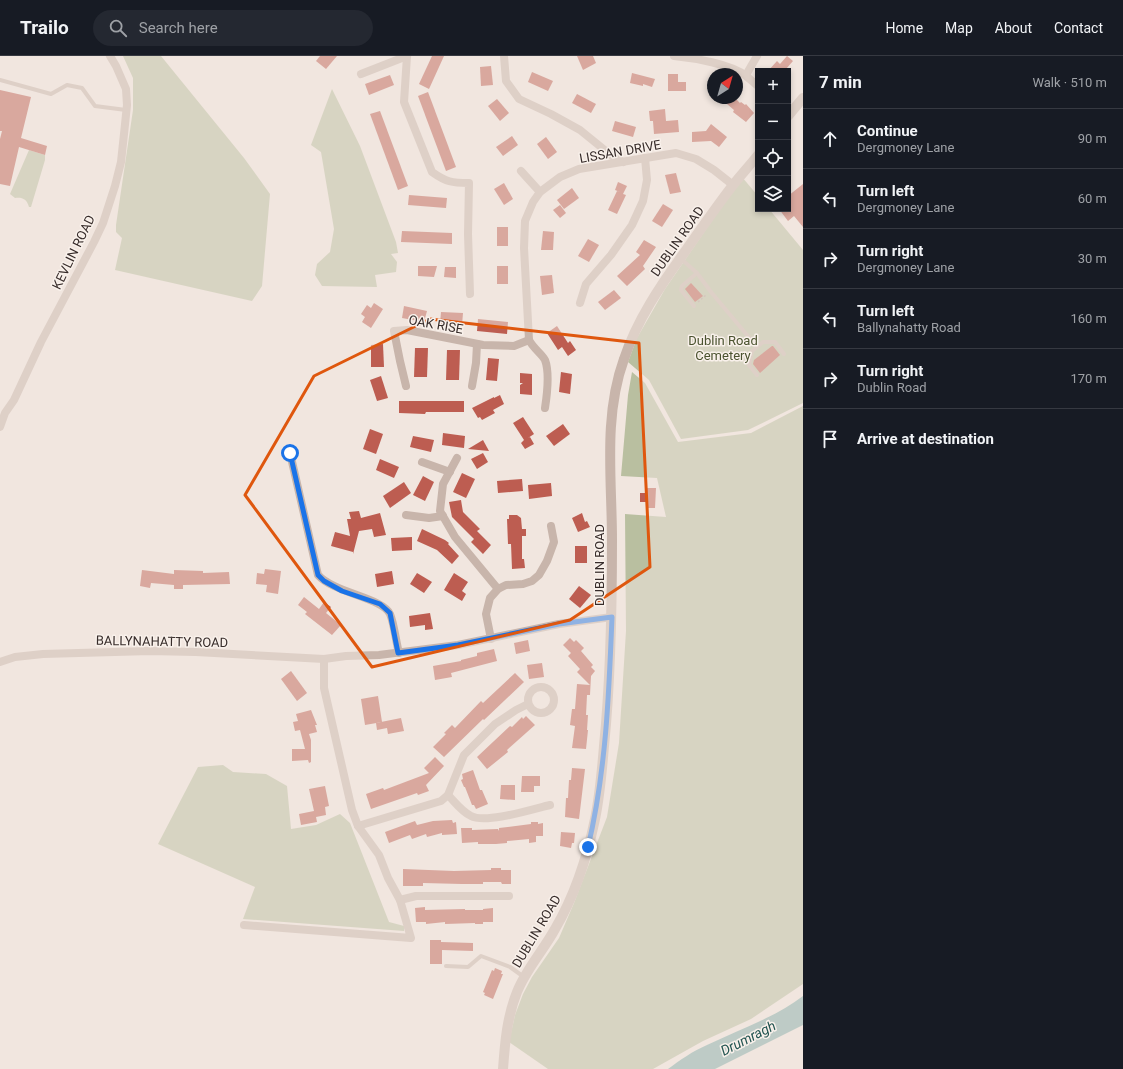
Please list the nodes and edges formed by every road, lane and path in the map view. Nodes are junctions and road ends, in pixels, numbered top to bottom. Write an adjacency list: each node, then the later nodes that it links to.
1 (110, 56): 12 (street, KEVLIN ROAD)
2 (407, 56): 7 (street); 23 (street)
3 (504, 56): 16 (street)
4 (674, 56): 5 (street)
5 (677, 56): 8 (street)
6 (757, 56): 8 (street)
7 (361, 74)
8 (746, 75): 10 (street)
9 (0, 80): 12 (lane)
10 (755, 83)
11 (803, 98): 13 (street)
12 (126, 110): 34 (street, KEVLIN ROAD)
13 (791, 112)
14 (645, 158): 16 (street, LISSAN DRIVE); 18 (street, LISSAN DRIVE); 24 (street)
15 (755, 159): 18 (street, DUBLIN ROAD)
16 (623, 162): 19 (street, LISSAN DRIVE)
17 (521, 171): 19 (street)
18 (733, 185): 20 (street, DUBLIN ROAD)
19 (540, 192): 26 (street, LISSAN DRIVE)
20 (680, 258): 21 (lane); 43 (street, DUBLIN ROAD)
21 (697, 273): 22 (lane); 25 (lane)
22 (711, 292): 25 (path); 28 (lane)
23 (470, 294)
24 (580, 303)
25 (694, 306)
26 (529, 340): 27 (street, OAK RISE); 33 (street)
27 (477, 344): 31 (street, OAK RISE); 32 (street)
28 (757, 347): 29 (lane); 30 (lane)
29 (784, 354)
30 (757, 375)
31 (406, 386)
32 (472, 386)
33 (545, 408)
34 (0, 427)
35 (290, 453): 45 (street)
36 (457, 458): 38 (street)
37 (422, 462): 38 (street)
38 (450, 472): 40 (street)
39 (406, 515): 40 (street)
40 (443, 516): 42 (street)
41 (551, 526): 42 (street)
42 (498, 589): 44 (street)
43 (612, 617): 44 (street, BALLYNAHATTY ROAD); 56 (street, DUBLIN ROAD)
44 (491, 639): 45 (street, BALLYNAHATTY ROAD)
45 (398, 653): 46 (street, BALLYNAHATTY ROAD)
46 (324, 659): 47 (street, BALLYNAHATTY ROAD); 51 (street)
47 (0, 662)
48 (528, 704): 49 (street)
49 (448, 795): 50 (street); 51 (street)
50 (550, 805)
51 (358, 826): 53 (street)
52 (508, 896): 53 (street)
53 (400, 900): 54 (street)
54 (244, 925)
55 (446, 966): 56 (lane)
56 (524, 977): 57 (street, DUBLIN ROAD)
57 (503, 1069)

